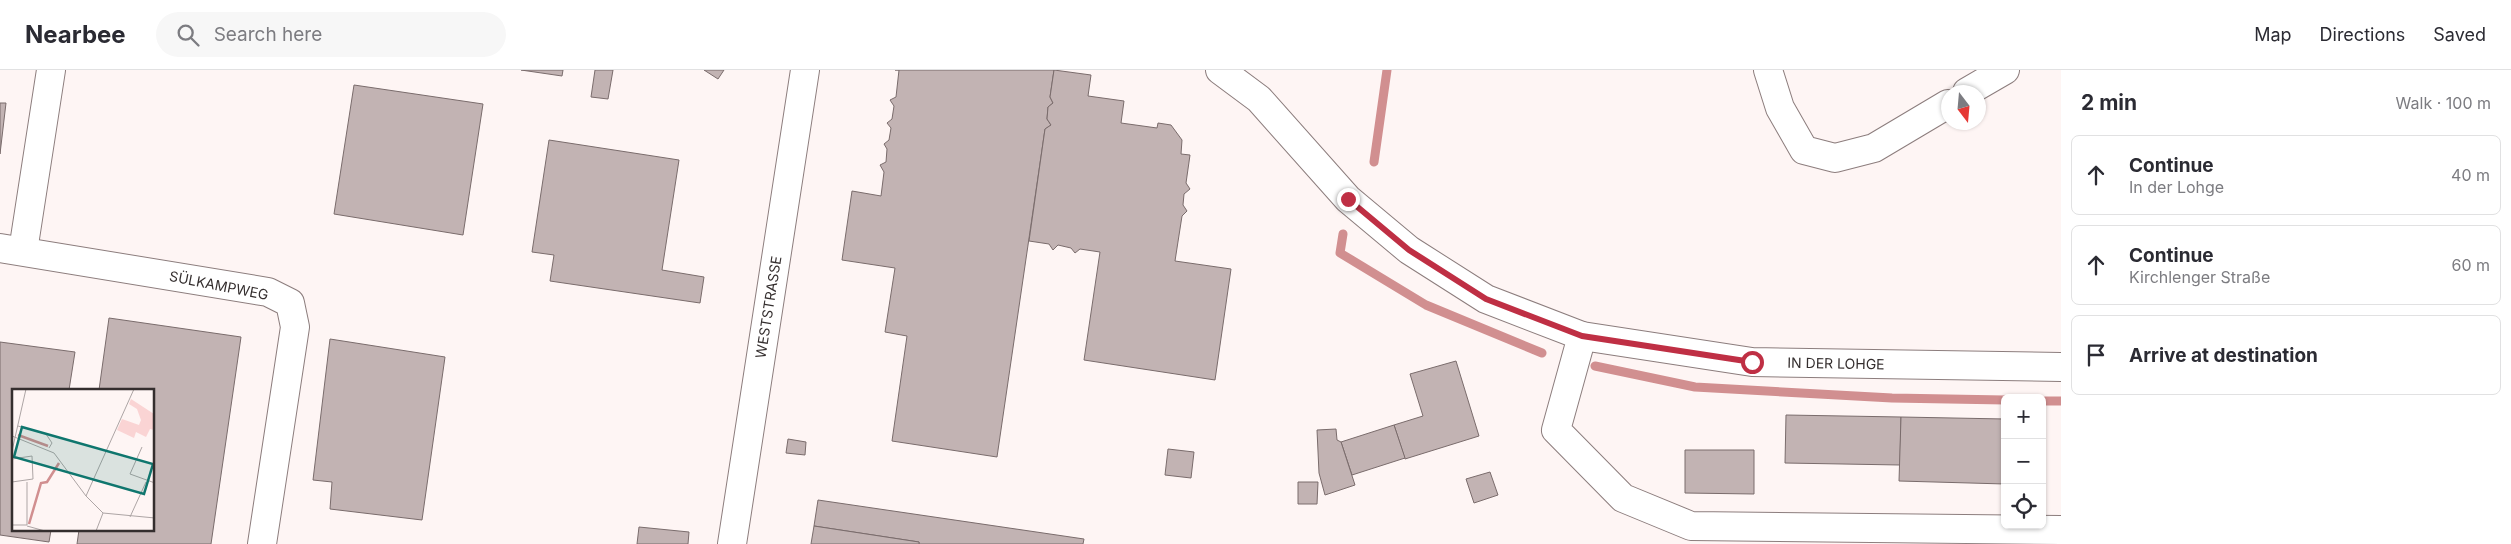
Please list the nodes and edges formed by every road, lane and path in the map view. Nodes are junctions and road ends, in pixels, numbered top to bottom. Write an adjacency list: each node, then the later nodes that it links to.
1 (51, 70): 8 (street, SÜLKAMPWEG)
2 (805, 70): 13 (street, WESTSTRASSE)
3 (1220, 70): 9 (street, IN DER LOHGE)
4 (1768, 70): 7 (street)
5 (2004, 70): 6 (street)
6 (1979, 85)
7 (1941, 108)
8 (12, 250): 12 (street, SÜLKAMPWEG)
9 (1582, 336): 10 (street, IN DER LOHGE); 11 (street)
10 (2061, 367)
11 (2061, 530)
12 (262, 544)
13 (732, 544)

